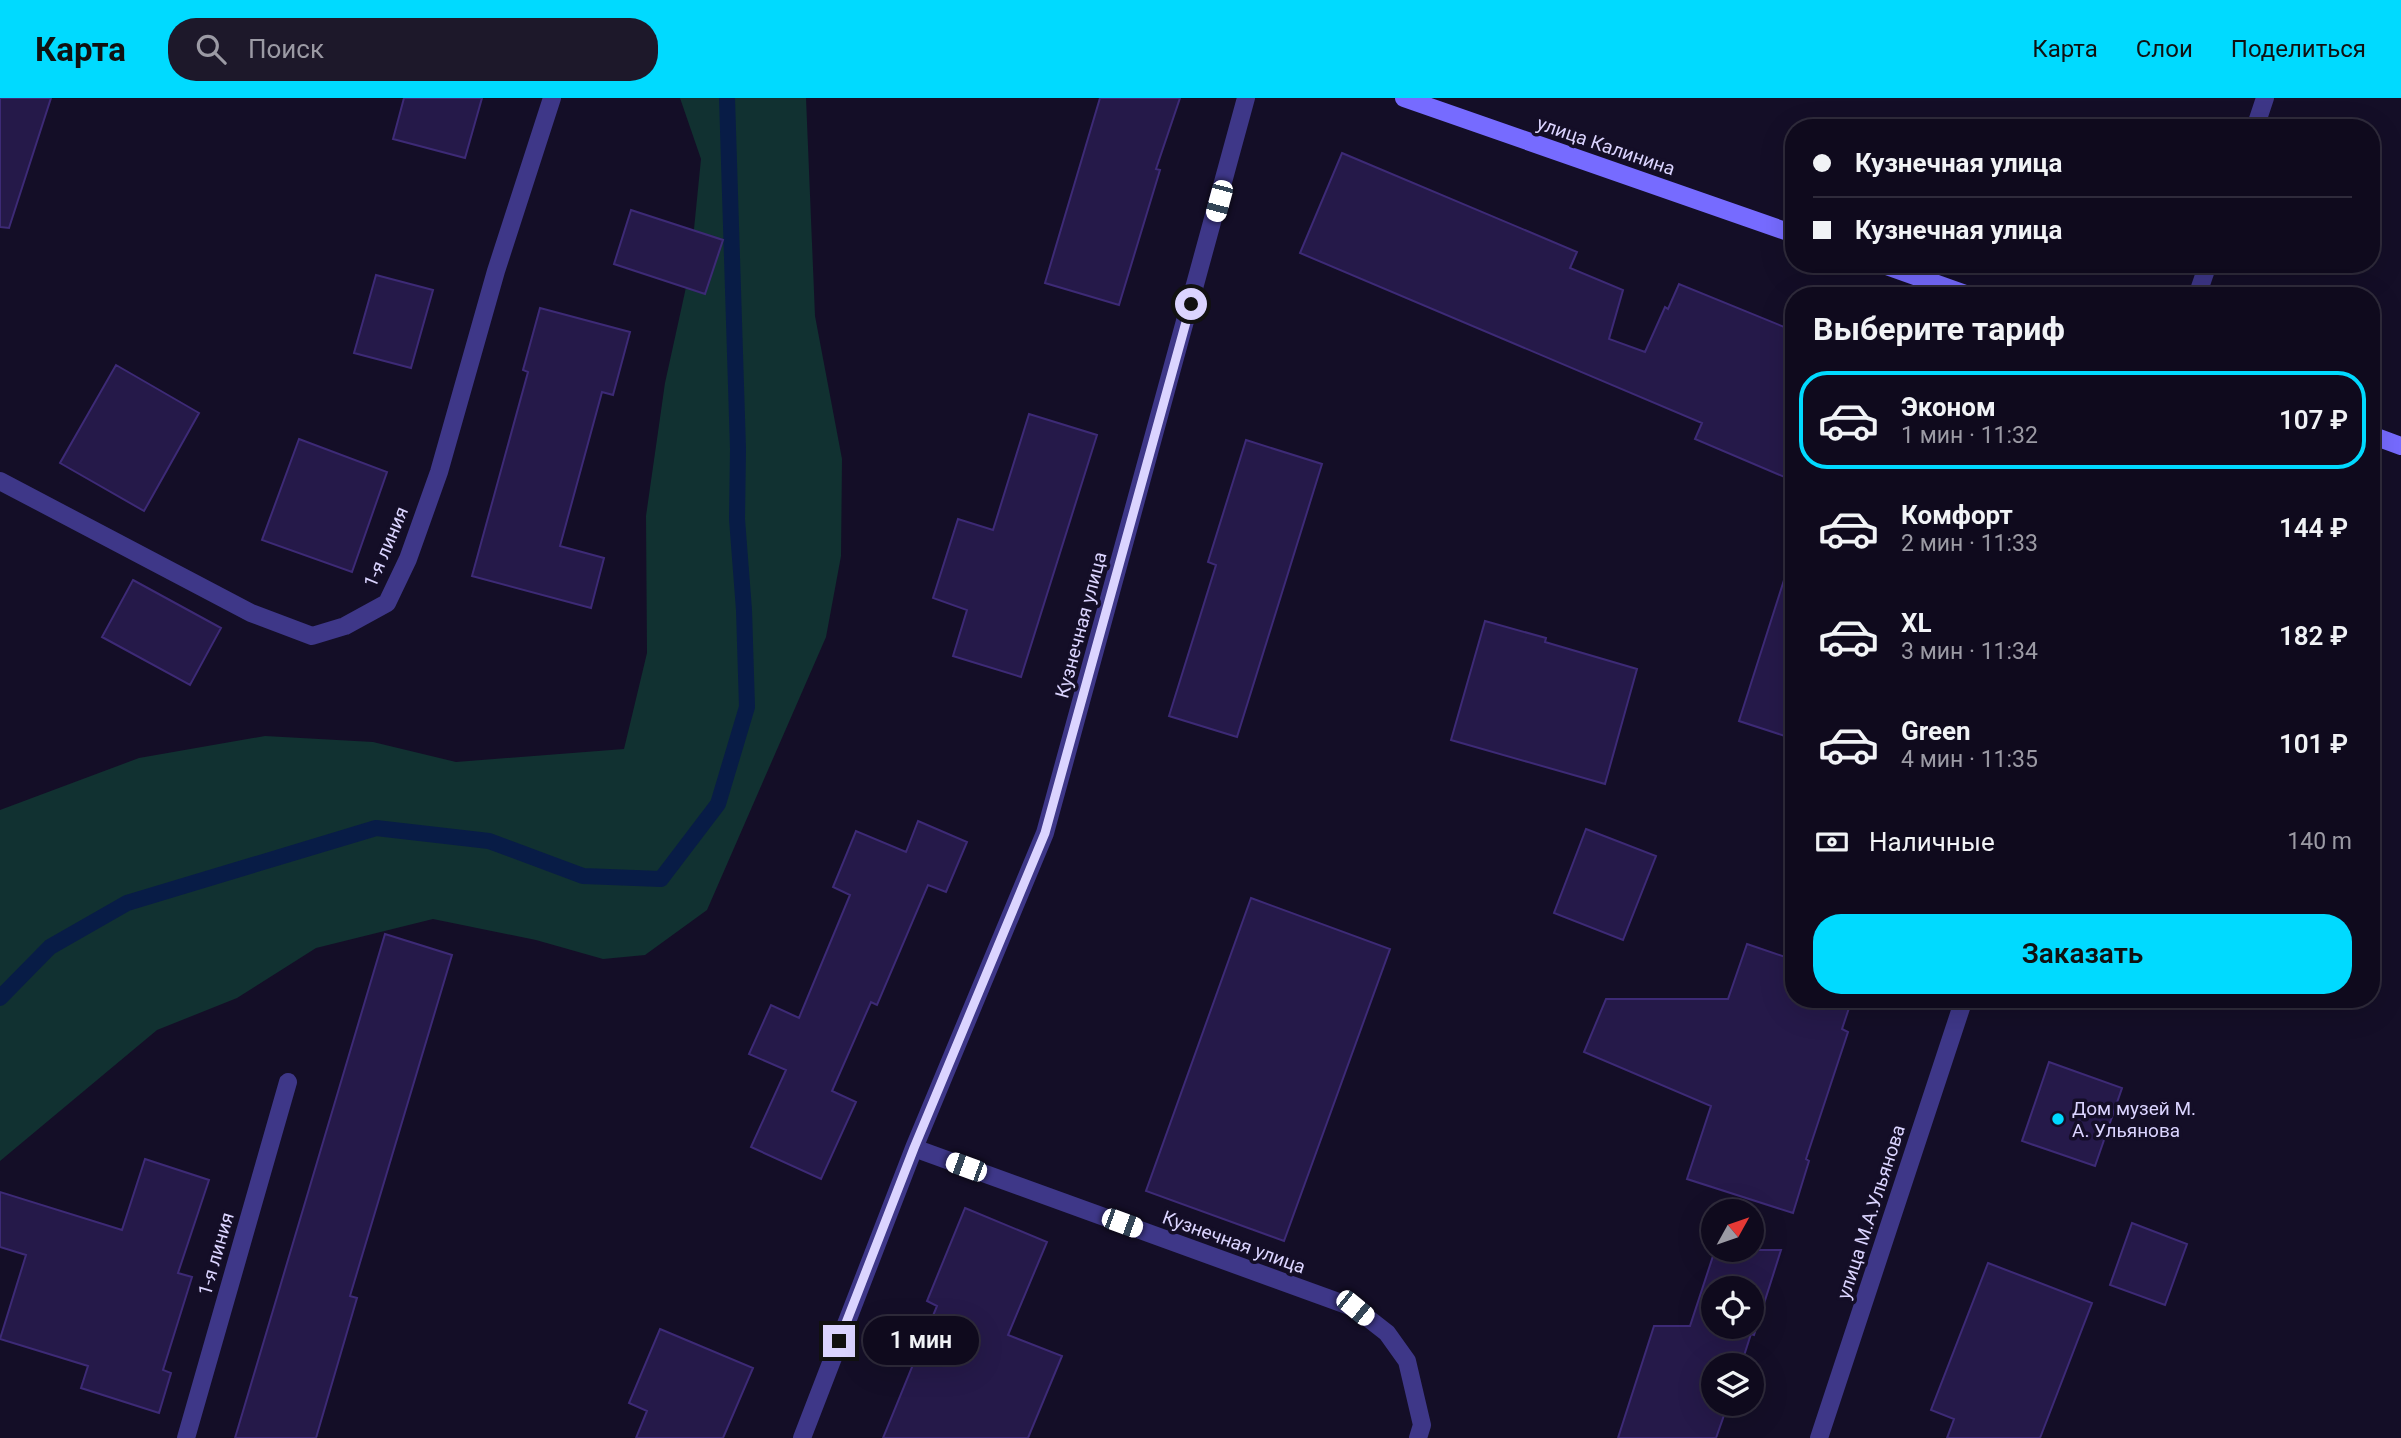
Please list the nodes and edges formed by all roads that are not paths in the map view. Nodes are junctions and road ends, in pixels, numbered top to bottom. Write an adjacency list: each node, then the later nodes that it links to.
1 (552, 98): 11 (street, 1-я линия)
2 (1246, 98): 14 (street, Кузнечная улица)
3 (1404, 98): 6 (street, улица Калинина)
4 (2265, 98): 5 (street)
5 (2258, 119)
6 (1785, 231)
7 (1906, 273): 8 (street)
8 (1946, 287)
9 (2380, 438): 10 (street)
10 (2401, 446)
11 (0, 481)
12 (1961, 1008): 18 (street, улица М.А.Ульянова)
13 (288, 1082): 15 (street, 1-я линия)
14 (914, 1148): 16 (street, Кузнечная улица); 17 (street, Кузнечная улица)
15 (186, 1438)
16 (802, 1438)
17 (1418, 1438)
18 (1819, 1438)

